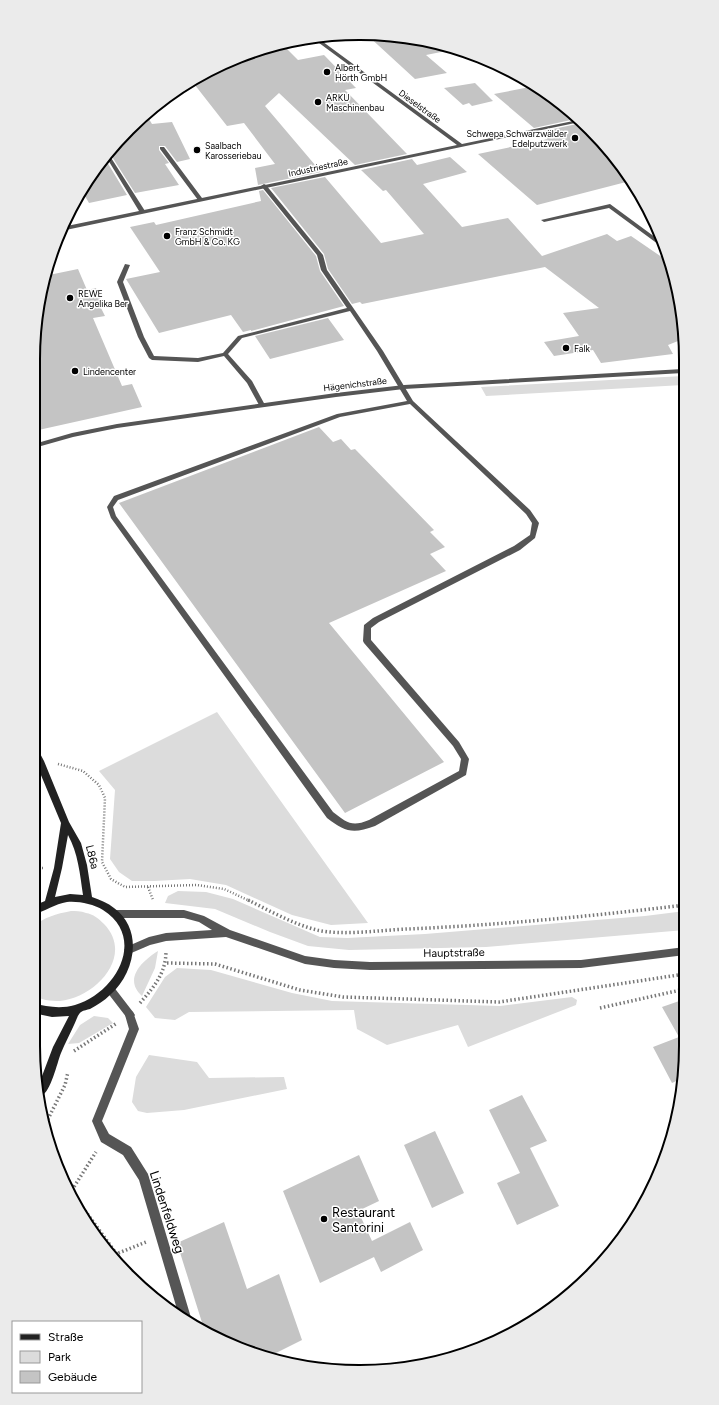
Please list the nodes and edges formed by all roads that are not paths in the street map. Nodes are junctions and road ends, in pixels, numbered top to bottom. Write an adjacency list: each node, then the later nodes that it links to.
1 (321, 43): 3 (street, Dieselstraße)
2 (573, 122): 3 (street, Industriestraße)
3 (460, 145): 6 (street, Industriestraße)
4 (162, 148): 7 (street)
5 (110, 160): 8 (street)
6 (264, 186): 7 (street, Industriestraße); 13 (street)
7 (200, 199): 8 (street, Industriestraße)
8 (142, 211): 10 (street, Industriestraße)
9 (544, 220): 11 (street)
10 (69, 227)
11 (656, 240)
12 (127, 265): 14 (street)
13 (351, 309): 14 (street); 16 (street)
14 (225, 354): 18 (street)
15 (679, 371): 16 (street, Hägenichstraße)
16 (404, 387): 17 (street); 18 (street, Hägenichstraße)
17 (411, 402): 17 (street)
18 (262, 405): 19 (street, Hägenichstraße)
19 (40, 444)
20 (40, 761): 21 (main road, L86a)
21 (65, 823): 22 (main road, L86a); 23 (main road)
22 (88, 899): 23 (main road); 25 (main road)
23 (49, 903): 24 (main road)
24 (40, 908)
25 (116, 914): 26 (street, Hauptstraße); 27 (main road)
26 (227, 933): 27 (street, Hauptstraße); 28 (street, Hauptstraße)
27 (129, 950): 29 (main road)
28 (679, 952)
29 (110, 989): 30 (main road); 33 (street, Lindenfeldweg)
30 (77, 1009): 31 (main road); 32 (main road)
31 (40, 1010)
32 (43, 1087)
33 (183, 1312)

